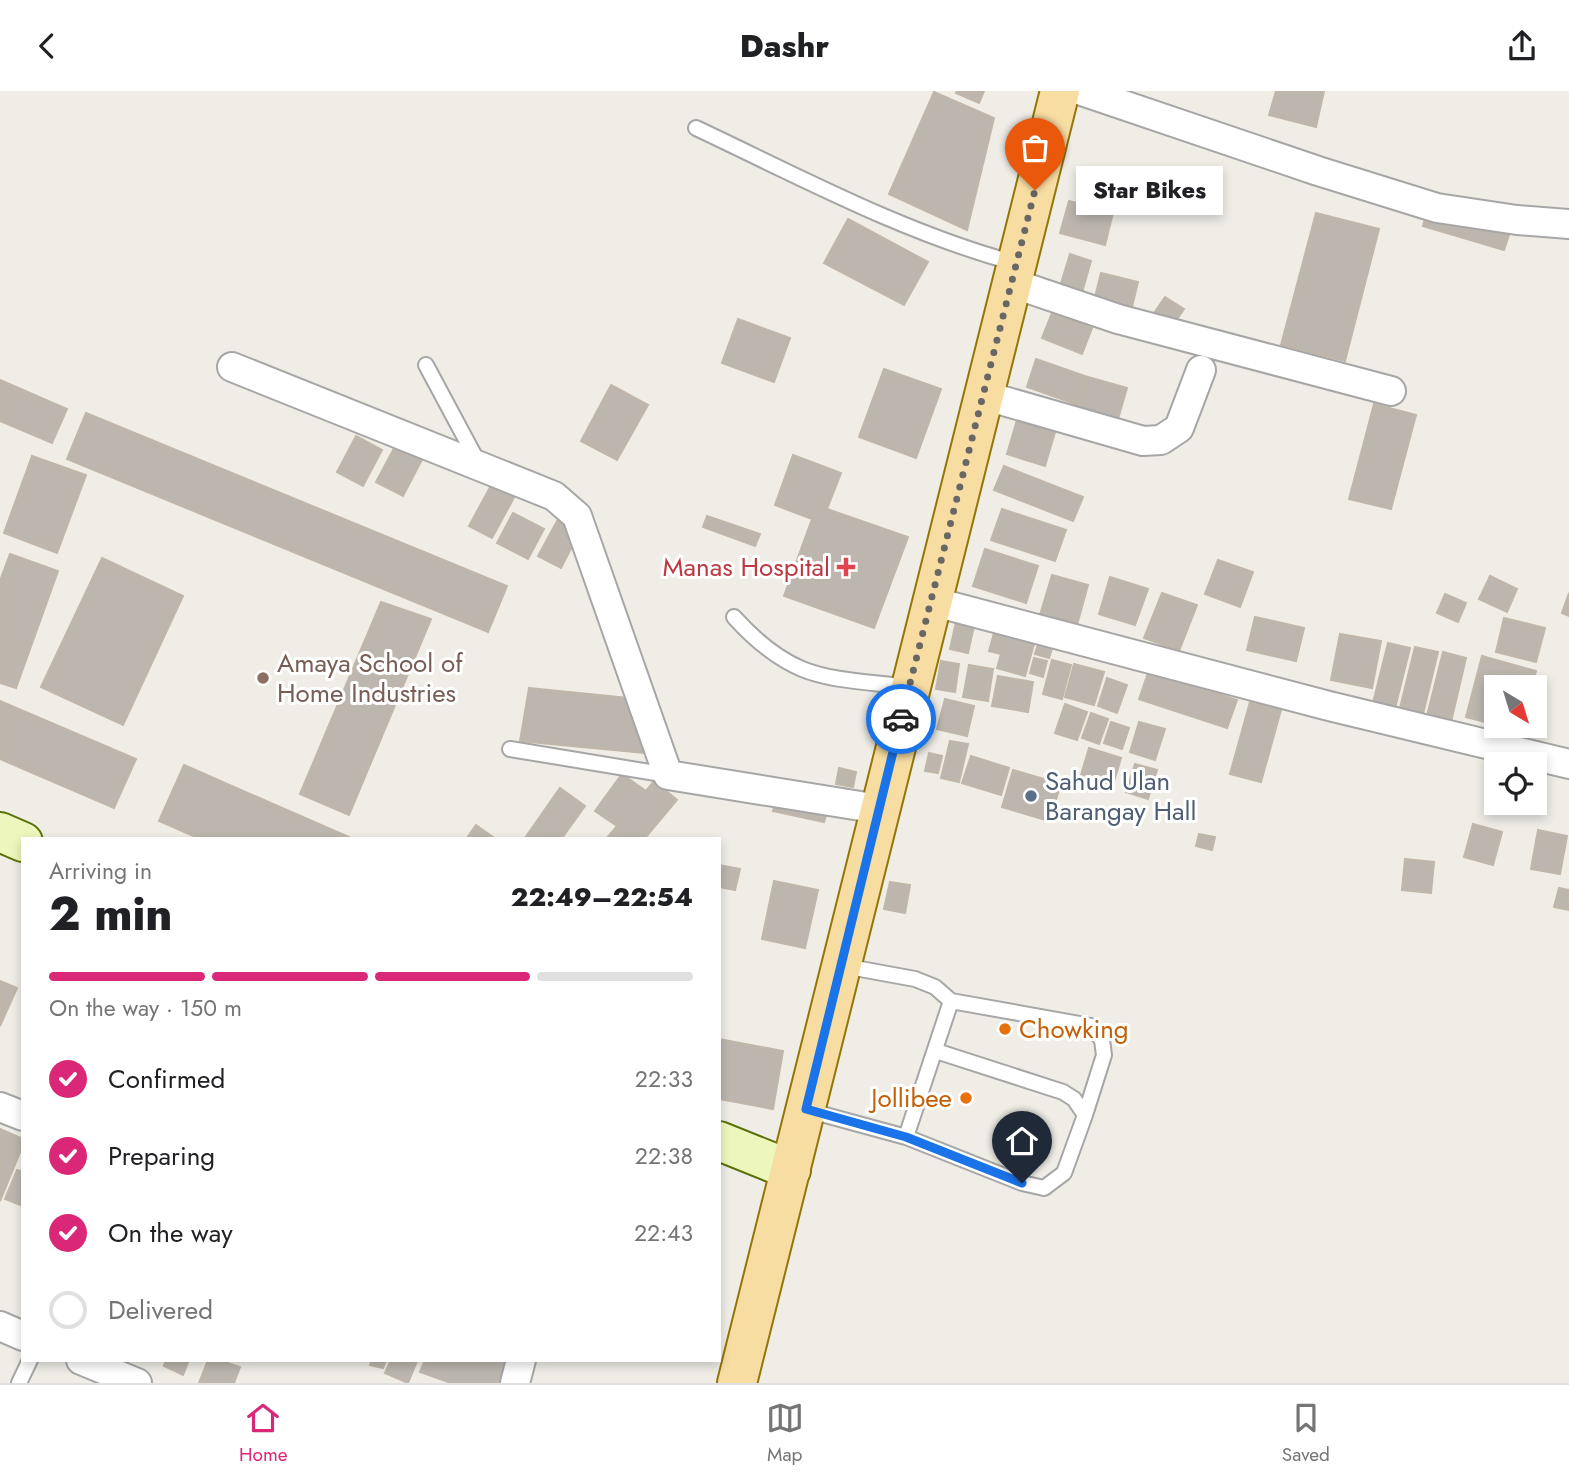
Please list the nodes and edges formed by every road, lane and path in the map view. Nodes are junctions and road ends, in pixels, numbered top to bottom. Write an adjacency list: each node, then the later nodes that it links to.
1 (1060, 91): 5 (main road)
2 (1082, 91): 4 (street)
3 (696, 128): 5 (lane)
4 (1569, 224)
5 (1014, 273): 9 (street); 10 (main road)
6 (426, 365): 11 (lane)
7 (232, 367): 11 (street)
8 (1200, 370): 10 (street)
9 (1391, 391)
10 (983, 395): 12 (main road)
11 (481, 469): 17 (street)
12 (931, 601): 14 (main road); 16 (street)
13 (734, 617): 14 (lane)
14 (909, 688): 18 (main road)
15 (510, 749): 17 (lane)
16 (1569, 764)
17 (668, 775): 18 (street)
18 (879, 809): 21 (main road)
19 (0, 832): 20 (main road)
20 (21, 841)
21 (841, 965): 22 (lane); 25 (main road)
22 (951, 1001): 23 (lane); 27 (lane)
23 (936, 1051): 27 (lane); 28 (lane)
24 (0, 1107): 26 (street)
25 (806, 1109): 28 (lane); 30 (main road)
26 (21, 1115)
27 (1085, 1115): 28 (lane)
28 (906, 1137)
29 (721, 1142): 30 (main road)
30 (791, 1170): 39 (main road)
31 (0, 1326): 32 (street)
32 (21, 1335)
33 (29, 1362): 36 (lane)
34 (86, 1362): 37 (street)
35 (520, 1362): 38 (street)
36 (19, 1383)
37 (137, 1383)
38 (515, 1383)
39 (737, 1383)

